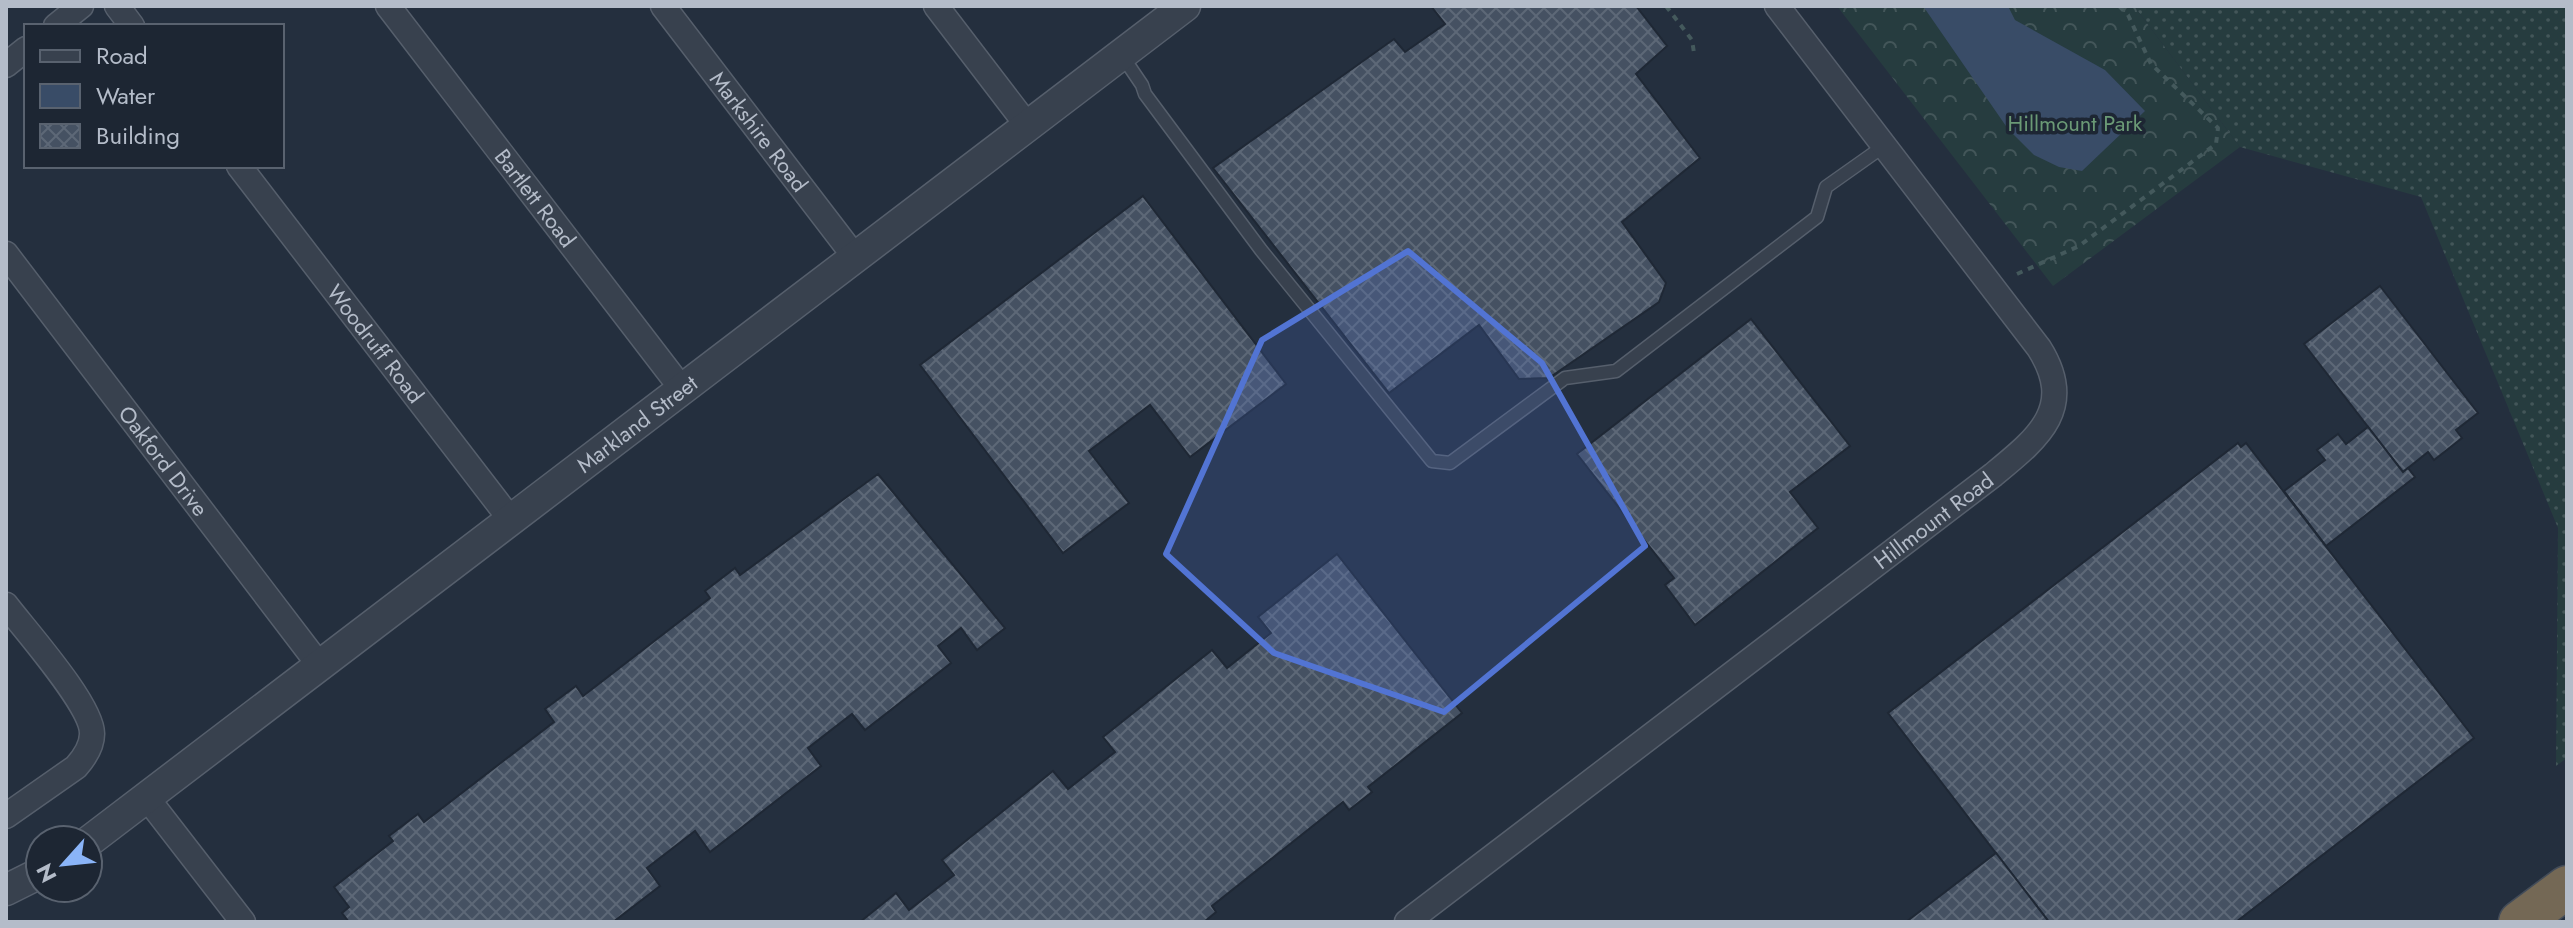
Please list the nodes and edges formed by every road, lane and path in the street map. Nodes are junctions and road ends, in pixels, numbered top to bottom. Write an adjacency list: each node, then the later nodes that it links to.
1 (81, 6): 10 (street)
2 (117, 6): 11 (street)
3 (388, 6): 22 (street, Bartlett Road)
4 (663, 6): 20 (street, Markshire Road)
5 (936, 6): 16 (street)
6 (1185, 6): 14 (street, Markland Street)
7 (1666, 6): 13 (path)
8 (1777, 6): 17 (street, Hillmount Road)
9 (2119, 6): 21 (path)
10 (58, 24)
11 (130, 24)
12 (24, 51): 15 (street)
13 (1694, 53)
14 (1121, 54): 16 (street, Markland Street); 17 (lane)
15 (6, 65)
16 (1027, 125): 20 (street, Markland Street)
17 (1884, 146): 33 (street, Hillmount Road)
18 (241, 168): 23 (street, Woodruff Road)
19 (6, 254): 25 (street, Oakford Drive)
20 (855, 257): 22 (street, Markland Street)
21 (2017, 274)
22 (682, 389): 23 (street, Markland Street)
23 (511, 520): 25 (street, Markland Street)
24 (6, 605): 27 (street)
25 (320, 666): 26 (street, Markland Street)
26 (147, 798): 28 (street, Markland Street); 32 (street)
27 (6, 816)
28 (104, 830)
29 (24, 881): 31 (street)
30 (2567, 887): 34 (highway)
31 (6, 890)
32 (243, 922)
33 (1407, 922)
34 (2520, 922)

